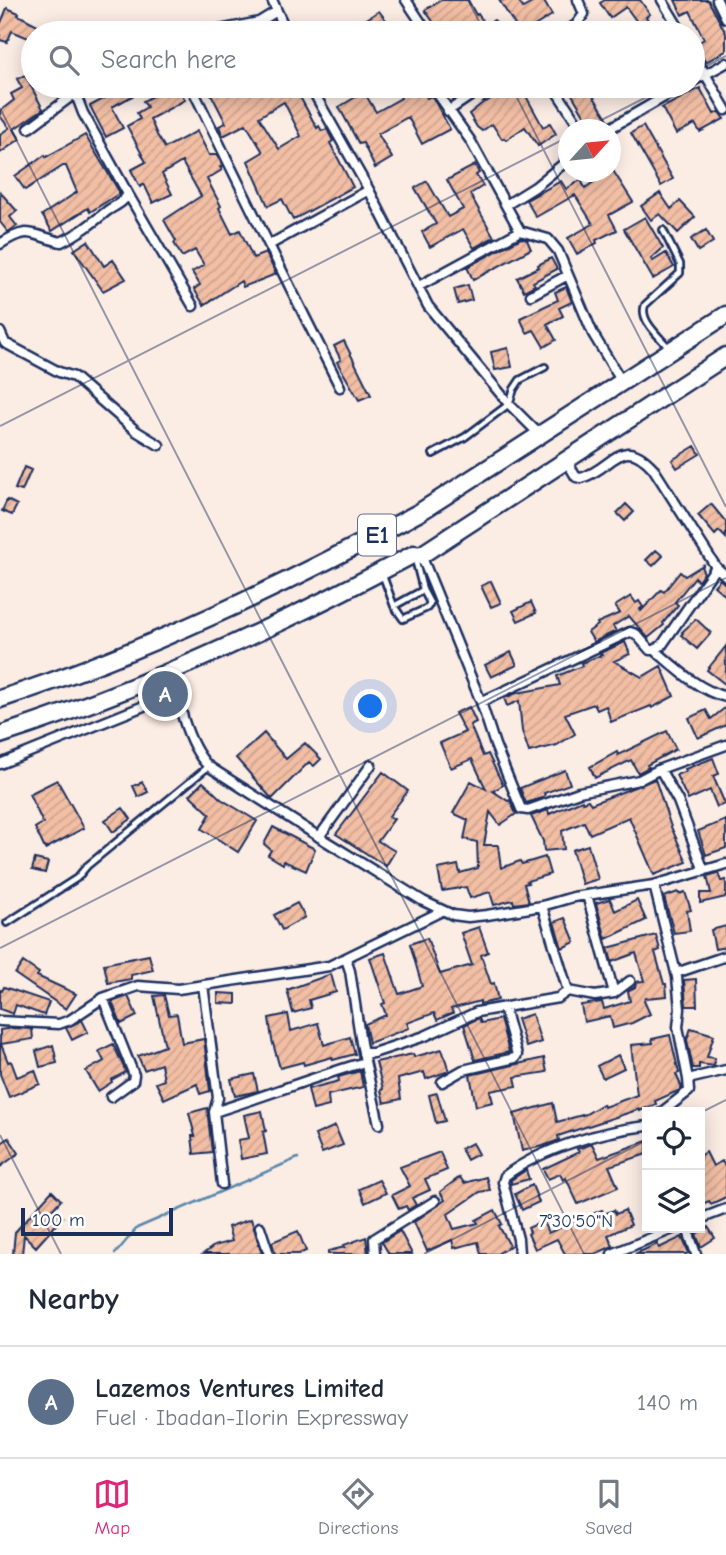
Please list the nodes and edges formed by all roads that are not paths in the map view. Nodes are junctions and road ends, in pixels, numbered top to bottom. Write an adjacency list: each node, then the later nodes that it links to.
1 (272, 0): 6 (street)
2 (579, 0): 11 (street)
3 (662, 0): 12 (street)
4 (717, 0): 7 (street)
5 (409, 1): 10 (street)
6 (277, 11): 8 (street); 9 (street)
7 (726, 18)
8 (261, 21)
9 (282, 21)
10 (421, 21)
11 (579, 21)
12 (675, 21)
13 (726, 63): 14 (street)
14 (705, 75): 23 (street)
15 (67, 98): 27 (street)
16 (77, 98): 30 (street)
17 (197, 98): 35 (street)
18 (317, 98): 29 (street)
19 (440, 98): 24 (street)
20 (467, 98): 24 (street)
21 (561, 98): 25 (street)
22 (662, 98): 26 (street)
23 (726, 110)
24 (448, 111): 31 (street)
25 (575, 119)
26 (621, 122)
27 (29, 128)
28 (558, 169): 31 (street)
29 (369, 190): 35 (street); 37 (street)
30 (128, 194): 34 (street); 39 (street)
31 (506, 205): 33 (street)
32 (663, 230): 42 (lane)
33 (520, 231): 36 (street); 37 (street)
34 (0, 244)
35 (269, 245): 46 (street)
36 (568, 275): 38 (street); 45 (street)
37 (419, 286): 47 (street)
38 (531, 295)
39 (193, 306)
40 (726, 315): 42 (highway, E1)
41 (0, 332): 49 (street)
42 (671, 351): 45 (highway, E1)
43 (726, 356): 51 (highway, E1)
44 (545, 367): 47 (lane)
45 (623, 383): 48 (highway, E1)
46 (340, 387)
47 (509, 404): 48 (street); 50 (lane)
48 (540, 436): 62 (highway, E1)
49 (159, 445)
50 (433, 454)
51 (566, 460): 52 (highway, E1); 53 (street)
52 (418, 554): 54 (highway, E1); 56 (lane); 63 (street)
53 (716, 566): 55 (street); 58 (street)
54 (381, 572): 57 (lane); 59 (highway, E1)
55 (726, 576)
56 (423, 590): 57 (lane); 57 (lane)
57 (394, 606)
58 (655, 650): 61 (street); 63 (street)
59 (174, 669): 60 (street); 64 (highway, E1)
60 (176, 693): 66 (street); 68 (street)
61 (726, 697)
62 (0, 699)
63 (481, 702): 69 (street)
64 (0, 735)
65 (726, 745): 69 (street)
66 (0, 764)
67 (371, 765): 70 (street)
68 (208, 766): 70 (street); 77 (lane)
69 (660, 769): 72 (street)
70 (319, 838): 76 (street)
71 (726, 864): 72 (street)
72 (704, 871): 73 (street)
73 (654, 885): 74 (street); 80 (street)
74 (587, 895): 75 (street); 84 (street)
75 (542, 906): 76 (street); 83 (street)
76 (442, 911): 79 (street)
77 (6, 923)
78 (726, 956): 80 (street)
79 (346, 959): 82 (street); 88 (street)
80 (676, 973): 91 (street)
81 (630, 981): 84 (street)
82 (203, 985): 85 (street); 95 (street)
83 (568, 991): 84 (street); 86 (street)
84 (614, 993)
85 (103, 998): 87 (street); 93 (street)
86 (504, 1008): 88 (street); 92 (street)
87 (0, 1021)
88 (363, 1052): 89 (street)
89 (365, 1062): 95 (street); 96 (street)
90 (726, 1070): 91 (street)
91 (688, 1079): 94 (street)
92 (442, 1082)
93 (111, 1097)
94 (668, 1107)
95 (214, 1112): 98 (street)
96 (379, 1124)
97 (642, 1127): 107 (street)
98 (222, 1184)
99 (435, 1201): 106 (street)
100 (726, 1209): 101 (street)
101 (705, 1217)
102 (260, 1227): 105 (street)
103 (661, 1233): 108 (street)
104 (689, 1233): 109 (street)
105 (269, 1254)
106 (375, 1254)
107 (519, 1254)
108 (612, 1254)
109 (696, 1254)

